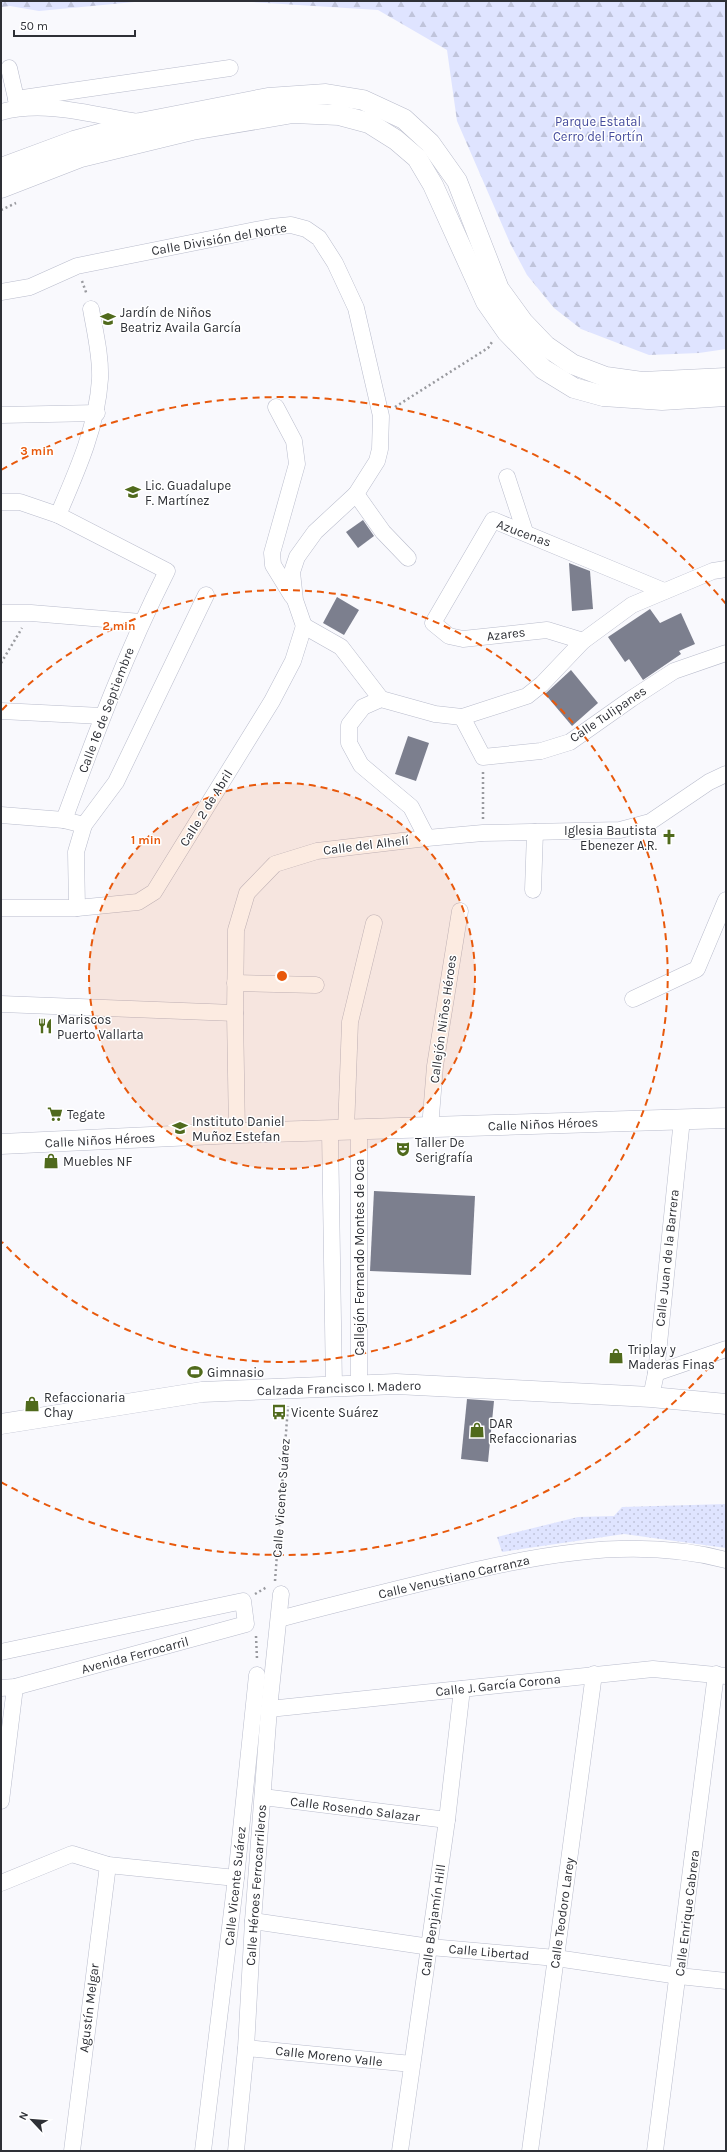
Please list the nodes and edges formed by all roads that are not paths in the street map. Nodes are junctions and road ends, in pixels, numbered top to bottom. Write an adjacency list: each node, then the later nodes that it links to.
1 (9, 68): 3 (street)
2 (230, 68): 3 (street)
3 (17, 103): 4 (street); 5 (street)
4 (1, 112)
5 (140, 123): 6 (main road); 10 (main road)
6 (1, 168)
7 (1, 188): 11 (main road)
8 (1, 292): 16 (street, Calle División del Norte)
9 (91, 309): 13 (street)
10 (726, 378)
11 (726, 396)
12 (276, 407): 24 (street)
13 (97, 413): 14 (street); 18 (street)
14 (1, 415)
15 (507, 477): 19 (street)
16 (356, 494): 20 (street); 24 (street, Calle División del Norte)
17 (1, 502): 18 (street, Calle 16 de Septiembre)
18 (58, 515): 26 (street, Calle 16 de Septiembre)
19 (526, 532): 22 (street, Azucenas); 27 (street, Azucenas)
20 (408, 558)
21 (726, 569): 22 (street)
22 (664, 591): 29 (street)
23 (206, 595): 38 (street)
24 (295, 600): 28 (street, Calle División del Norte)
25 (1, 613): 26 (street)
26 (141, 622): 33 (street, Calle 16 de Septiembre)
27 (433, 622): 29 (street, Azares)
28 (304, 626): 31 (street); 44 (street, Calle 2 de Abril)
29 (583, 641): 34 (street)
30 (726, 653): 34 (street, Calle Tulipanes)
31 (381, 699): 34 (street); 40 (street)
32 (1, 711): 33 (street)
33 (102, 716): 37 (street, Calle 16 de Septiembre)
34 (462, 717)
35 (726, 774): 39 (street, Calle del Alhelí)
36 (1, 815): 37 (street)
37 (64, 820): 38 (street)
38 (84, 825): 44 (street)
39 (535, 832): 40 (street, Calle del Alhelí); 41 (street)
40 (427, 838): 47 (street, Calle del Alhelí)
41 (533, 890)
42 (726, 900): 49 (street)
43 (1, 908): 44 (street, Calle 2 de Abril)
44 (78, 908)
45 (460, 911): 54 (street, Callejón Niños Héroes)
46 (374, 923): 55 (street)
47 (235, 983): 48 (street); 51 (street, Calle del Alhelí)
48 (316, 985)
49 (633, 999)
50 (1, 1004): 51 (street)
51 (235, 1013): 56 (street, Calle del Alhelí)
52 (726, 1118): 53 (main road, Calle Niños Héroes)
53 (682, 1119): 54 (main road, Calle Niños Héroes); 59 (street, Calle Juan de la Barrera)
54 (430, 1128): 55 (main road, Calle Niños Héroes)
55 (345, 1130): 56 (main road, Calle Niños Héroes); 60 (street, Callejón Fernando Montes de Oca); 61 (street, Callejón Fernando Montes de Oca)
56 (237, 1133): 57 (main road, Calle Niños Héroes)
57 (1, 1144)
58 (726, 1349): 59 (street)
59 (656, 1373): 62 (street, Calle Juan de la Barrera)
60 (359, 1385): 61 (main road, Calzada Francisco I. Madero); 62 (main road, Calzada Francisco I. Madero)
61 (334, 1386): 64 (main road, Calzada Francisco I. Madero)
62 (651, 1397): 63 (main road, Calzada Francisco I. Madero)
63 (726, 1404)
64 (1, 1424)
65 (726, 1560): 67 (street, Calle Venustiano Carranza)
66 (278, 1588): 67 (street, Calle Héroes Ferrocarrileros)
67 (279, 1619): 74 (street, Calle Héroes Ferrocarrileros)
68 (1, 1652): 72 (street, Avenida Ferrocarril)
69 (594, 1674): 71 (street, Calle J. García Corona); 73 (street, Calle J. García Corona); 83 (street, Calle Teodoro Larey)
70 (257, 1675): 79 (street, Calle Vicente Suárez)
71 (721, 1675): 84 (street, Calle Enrique Cabrera)
72 (8, 1688): 76 (street)
73 (462, 1690): 74 (street, Calle J. García Corona); 77 (street, Calle Benjamín Hill)
74 (269, 1708): 75 (street, Calle Héroes Ferrocarrileros)
75 (263, 1797): 77 (street, Calle Rosendo Salazar); 81 (street, Calle Héroes Ferrocarrileros)
76 (1, 1801)
77 (447, 1820): 82 (street, Calle Benjamín Hill)
78 (108, 1865): 79 (street); 80 (street); 88 (street, Agustín Melgar)
79 (236, 1878): 89 (street, Calle Vicente Suárez)
80 (1, 1883)
81 (253, 1921): 82 (street, Calle Libertad); 86 (street, Calle Héroes Ferrocarrileros)
82 (430, 1947): 83 (street, Calle Libertad); 87 (street, Calle Benjamín Hill)
83 (556, 1958): 84 (street, Calle Libertad); 92 (street, Calle Teodoro Larey)
84 (679, 1976): 85 (street, Calle Libertad); 93 (street, Calle Enrique Cabrera)
85 (726, 1980)
86 (246, 2048): 87 (street, Calle Moreno Valle); 90 (street, Calle Héroes Ferrocarrileros)
87 (412, 2064): 91 (street, Calle Benjamín Hill)
88 (72, 2151)
89 (203, 2151)
90 (236, 2151)
91 (400, 2151)
92 (530, 2151)
93 (655, 2151)

